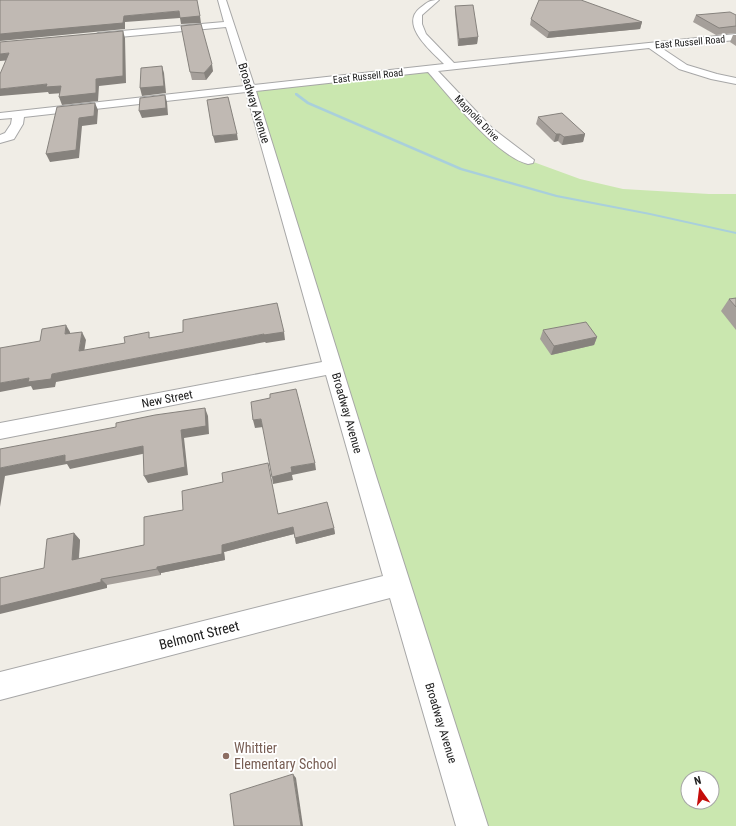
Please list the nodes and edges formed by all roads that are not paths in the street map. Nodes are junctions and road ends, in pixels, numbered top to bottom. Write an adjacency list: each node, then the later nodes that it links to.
1 (222, 0): 3 (street, Broadway Avenue)
2 (435, 0): 7 (street)
3 (229, 24): 4 (street); 10 (street, Broadway Avenue)
4 (87, 37)
5 (736, 37): 6 (street, East Russell Road)
6 (651, 45): 7 (street, East Russell Road); 9 (street)
7 (452, 67): 8 (street, East Russell Road)
8 (431, 70): 10 (street, East Russell Road); 15 (street, Magnolia Drive)
9 (736, 81)
10 (250, 88): 12 (street, East Russell Road); 16 (street, Broadway Avenue)
11 (0, 116): 12 (street, East Russell Road)
12 (18, 119): 13 (street); 14 (street)
13 (0, 126)
14 (0, 139)
15 (528, 160)
16 (333, 367): 17 (street, New Street); 18 (street, Broadway Avenue)
17 (0, 431)
18 (398, 584): 19 (street, Belmont Street); 20 (street, Broadway Avenue)
19 (0, 686)
20 (472, 826)

